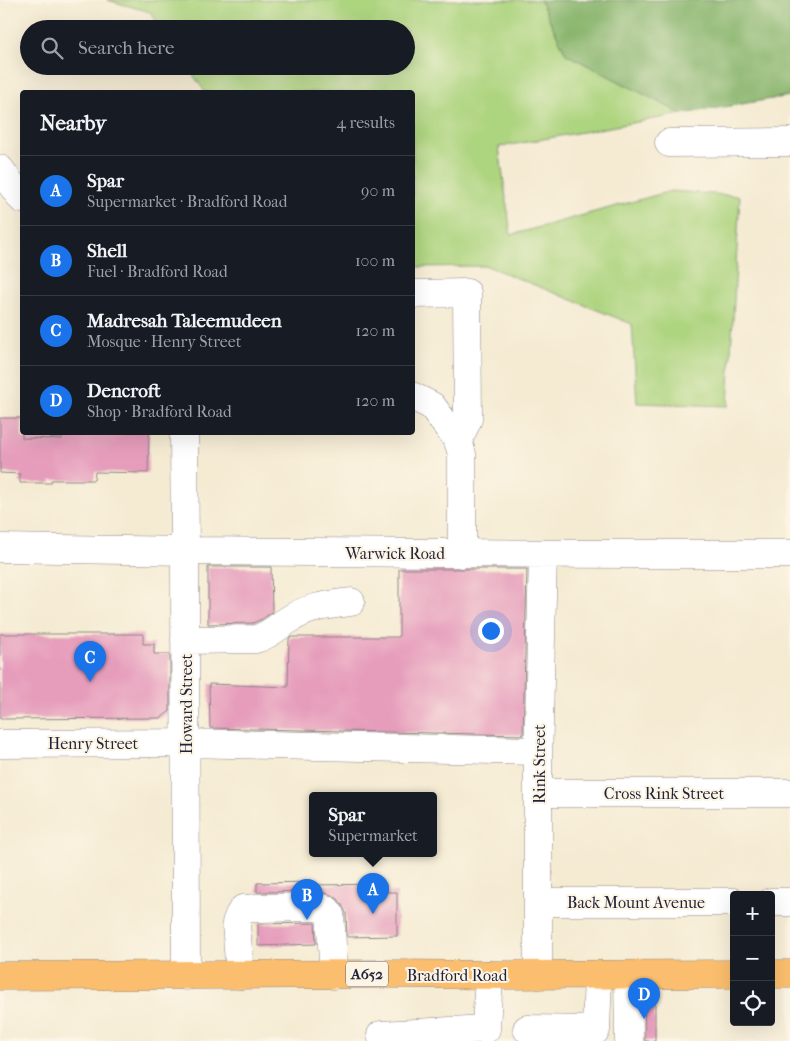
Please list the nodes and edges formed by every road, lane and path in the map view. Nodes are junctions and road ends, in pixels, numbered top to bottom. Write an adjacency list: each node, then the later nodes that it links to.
1 (790, 142): 2 (street)
2 (669, 143)
3 (0, 169): 4 (street)
4 (20, 196)
5 (415, 294): 7 (street)
6 (415, 398): 7 (street)
7 (458, 429): 11 (street)
8 (184, 435): 10 (street, Howard Street)
9 (0, 548): 10 (street, Warwick Road)
10 (185, 552): 11 (street, Warwick Road); 15 (street, Howard Street)
11 (462, 554): 12 (street, Warwick Road)
12 (542, 554): 13 (street, Warwick Road); 18 (street, Rink Street)
13 (790, 554)
14 (351, 602): 15 (street)
15 (185, 640): 16 (street, Howard Street)
16 (186, 743): 17 (street, Henry Street); 18 (street, Henry Street); 35 (street, Howard Street)
17 (0, 744)
18 (538, 751): 19 (street, Rink Street)
19 (538, 793): 20 (street, Cross Rink Street); 21 (street, Rink Street)
20 (790, 793)
21 (538, 902): 22 (street, Back Mount Avenue); 32 (street, Rink Street)
22 (730, 902)
23 (775, 902): 24 (street)
24 (790, 902)
25 (334, 974): 30 (main road, Bradford Road / A652); 30 (street); 31 (main road, Bradford Road / A652)
26 (628, 974): 27 (main road, Bradford Road / A652); 33 (main road, Bradford Road / A652); 38 (street)
27 (730, 974)
28 (775, 974): 29 (main road)
29 (790, 974)
30 (240, 975): 35 (main road, Bradford Road / A652)
31 (489, 975): 32 (main road, Bradford Road / A652); 37 (street)
32 (538, 975): 33 (main road, Bradford Road / A652)
33 (598, 975): 36 (street)
34 (0, 976): 35 (main road, Bradford Road / A652)
35 (186, 976)
36 (528, 1029)
37 (381, 1034)
38 (629, 1041)

